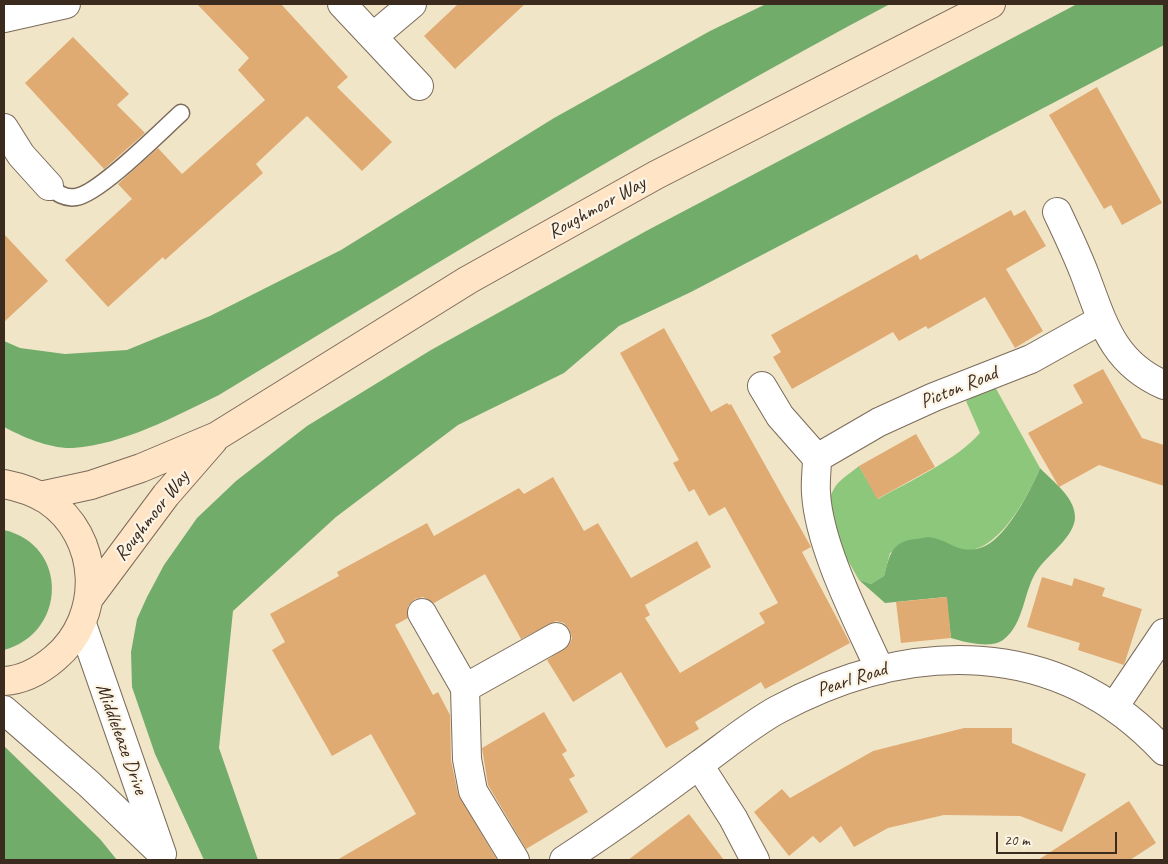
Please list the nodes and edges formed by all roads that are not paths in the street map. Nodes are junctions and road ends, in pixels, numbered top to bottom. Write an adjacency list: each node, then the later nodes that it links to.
1 (66, 4): 5 (street)
2 (342, 4): 6 (street)
3 (412, 4): 6 (street)
4 (991, 4): 15 (main road, Roughmoor Way)
5 (4, 18)
6 (374, 36): 7 (street)
7 (419, 86)
8 (182, 113): 10 (lane)
9 (4, 128): 10 (street)
10 (49, 186)
11 (1057, 212): 12 (street)
12 (1101, 320): 13 (street); 16 (street, Picton Road)
13 (1164, 385)
14 (762, 386): 16 (street)
15 (217, 436): 18 (main road, Roughmoor Way); 19 (main road, Roughmoor Way)
16 (817, 458): 24 (street)
17 (5, 484): 18 (main road, Roughmoor Way)
18 (40, 496): 19 (main road, Roughmoor Way)
19 (90, 598): 21 (main road, Roughmoor Way)
20 (422, 613): 26 (street)
21 (82, 624): 25 (main road, Roughmoor Way); 31 (street, Middleleaze Drive)
22 (1164, 634): 27 (street)
23 (556, 637): 26 (street)
24 (880, 670): 27 (street, Pearl Road); 30 (street, Pearl Road)
25 (4, 681)
26 (465, 688): 32 (street)
27 (1114, 707): 29 (street, Pearl Road)
28 (4, 710): 31 (street, Middleleaze Drive)
29 (1164, 752)
30 (698, 765): 33 (street, Pearl Road); 34 (street)
31 (165, 857)
32 (515, 860)
33 (564, 860)
34 (755, 860)

